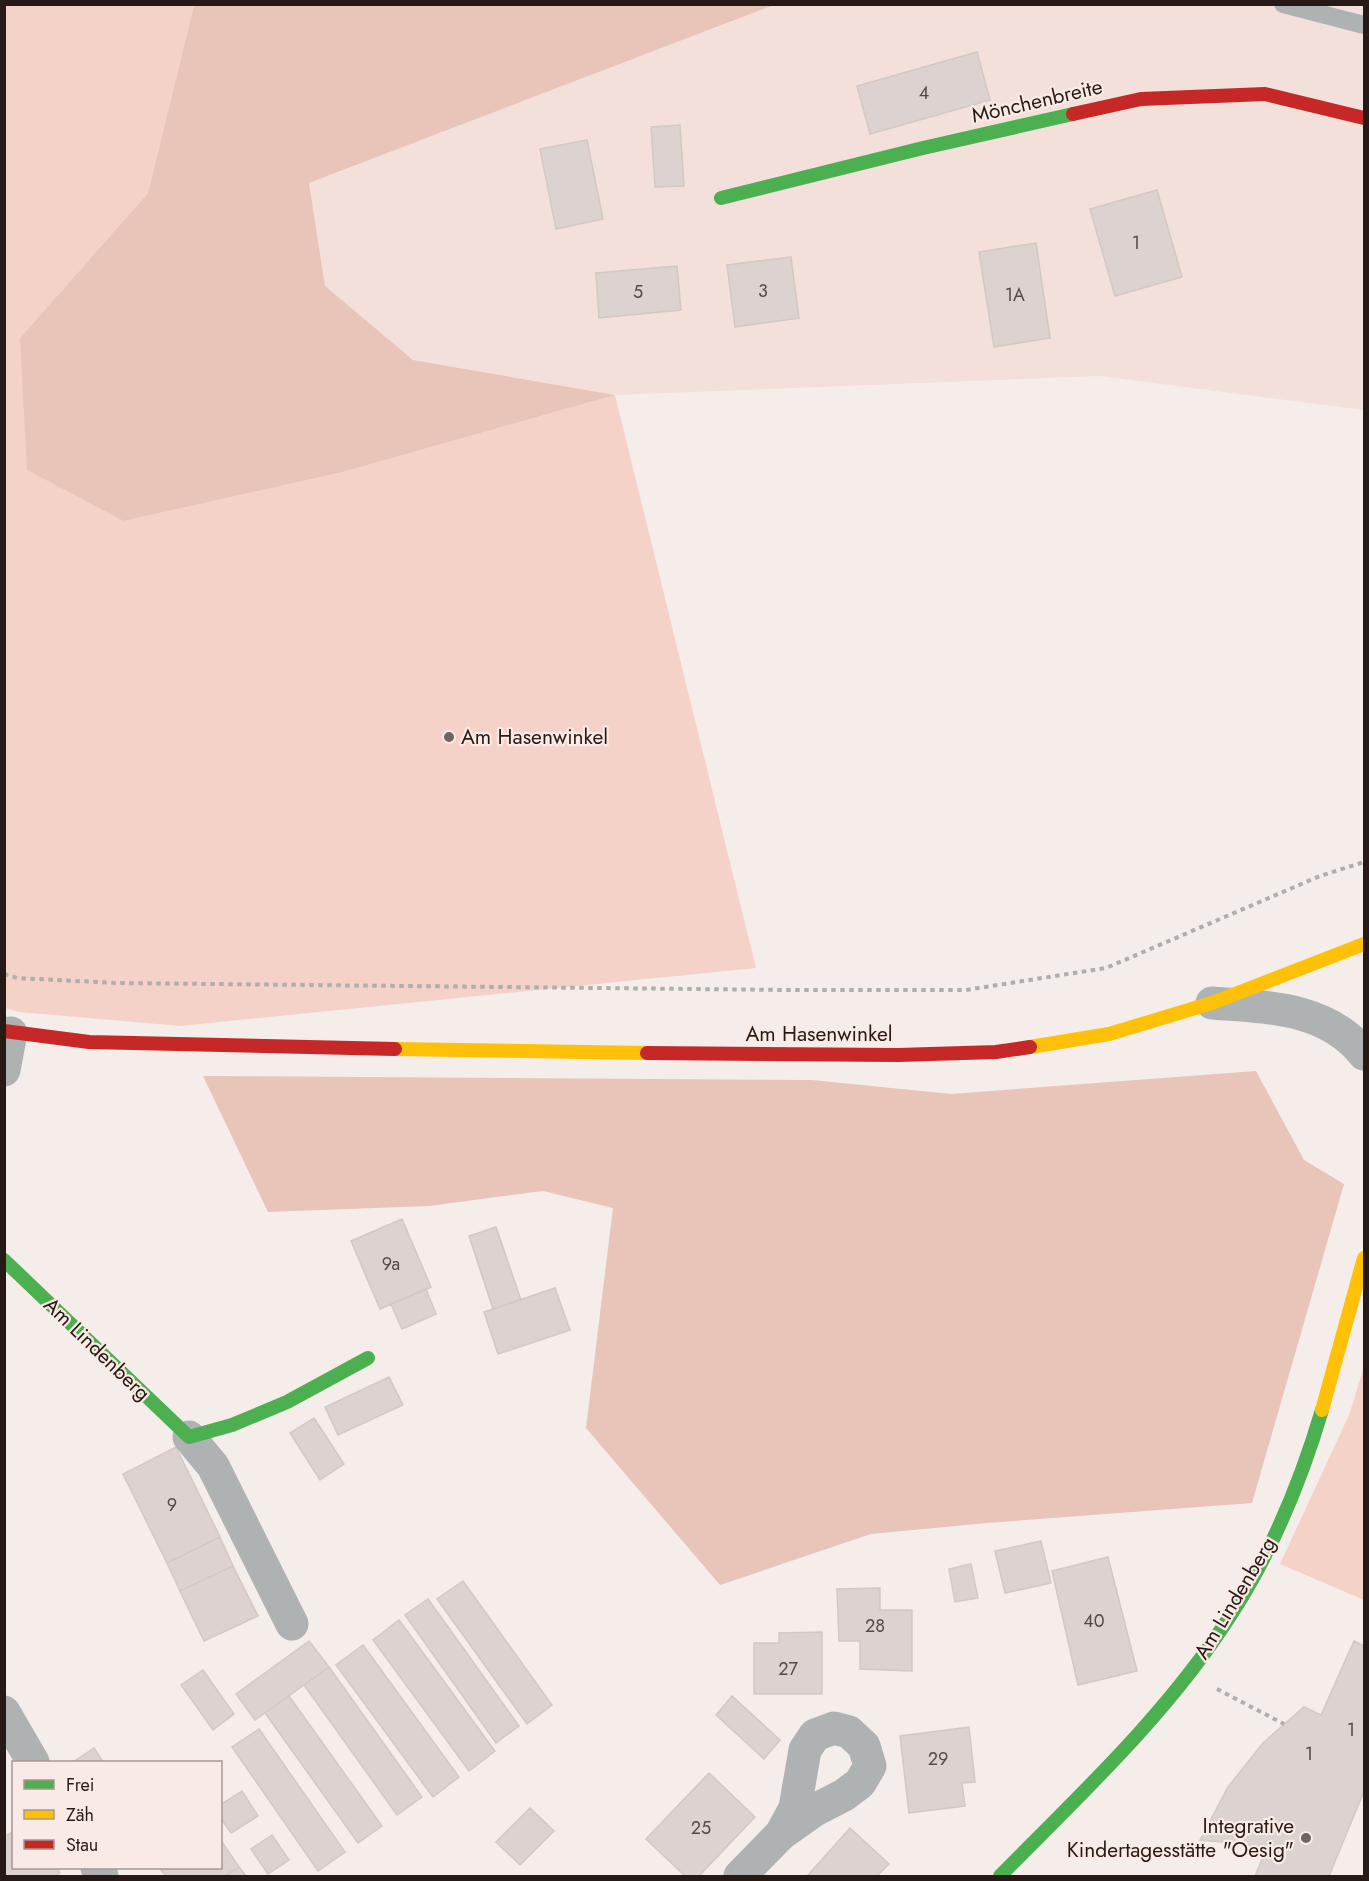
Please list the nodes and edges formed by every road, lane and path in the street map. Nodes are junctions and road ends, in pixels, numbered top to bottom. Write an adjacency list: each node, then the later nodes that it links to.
1 (1283, 4): 2 (lane)
2 (1365, 25)
3 (1365, 118): 4 (street, Mönchenbreite)
4 (721, 198)
5 (1365, 862): 7 (path)
6 (1365, 944): 8 (street, Am Hasenwinkel)
7 (4, 974)
8 (1212, 1003): 9 (street, Am Hasenwinkel); 10 (street)
9 (8, 1032): 11 (street)
10 (1365, 1054)
11 (4, 1070)
12 (1365, 1258): 17 (street, Am Lindenberg)
13 (4, 1260): 15 (street, Am Lindenberg)
14 (368, 1358): 15 (street)
15 (189, 1437): 16 (street, Am Lindenberg)
16 (292, 1624)
17 (1188, 1674): 19 (path); 23 (street, Am Lindenberg)
18 (4, 1712): 20 (street)
19 (1284, 1724)
20 (32, 1761)
21 (781, 1834): 22 (street)
22 (740, 1876)
23 (1000, 1876)

